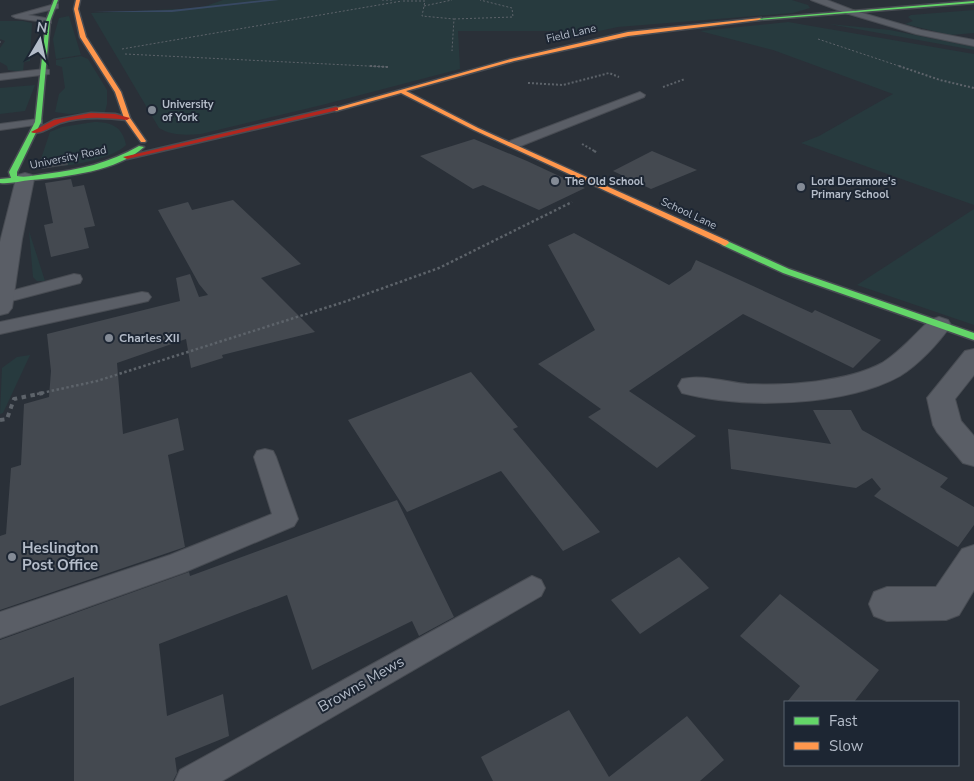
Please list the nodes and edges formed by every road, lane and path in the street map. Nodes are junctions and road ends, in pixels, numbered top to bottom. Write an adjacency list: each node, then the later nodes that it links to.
1 (78, 0): 16 (street)
2 (382, 0): 3 (path)
3 (402, 0): 9 (path); 16 (path)
4 (452, 0): 9 (path)
5 (480, 0): 12 (path)
6 (816, 0): 10 (street)
7 (974, 2): 10 (street, Field Lane)
8 (55, 3): 13 (street, University Road); 13 (lane)
9 (424, 6): 12 (path)
10 (852, 12): 11 (street, Field Lane); 15 (lane)
11 (769, 18): 23 (path); 25 (street, Field Lane)
12 (454, 20): 14 (path)
13 (48, 21): 18 (street, University Road)
14 (453, 28)
15 (972, 40)
16 (93, 54): 17 (path); 27 (street)
17 (392, 67)
18 (45, 72): 19 (lane); 29 (street, University Road)
19 (0, 77)
20 (625, 78): 22 (path)
21 (685, 79): 24 (path)
22 (528, 83)
23 (974, 88)
24 (657, 89)
25 (403, 92): 31 (street, Field Lane); 32 (street, School Lane)
26 (640, 94): 32 (lane)
27 (127, 118): 29 (street); 30 (street)
28 (0, 127): 29 (lane)
29 (36, 127): 35 (street, University Road)
30 (143, 141): 31 (street, Field Lane); 33 (street)
31 (184, 144): 33 (street, Field Lane)
32 (514, 144): 37 (street, School Lane)
33 (127, 157): 35 (street, University Road)
34 (0, 173): 35 (street)
35 (20, 174): 36 (street); 39 (street)
36 (0, 182)
37 (604, 186): 41 (street, School Lane); 46 (path)
38 (74, 279): 39 (lane)
39 (2, 291)
40 (142, 297): 42 (lane)
41 (938, 325): 43 (street, School Lane); 45 (street)
42 (0, 328)
43 (974, 337)
44 (974, 357): 47 (street)
45 (692, 386)
46 (0, 420)
47 (974, 455)
48 (265, 458): 52 (lane)
49 (974, 560): 51 (street)
50 (532, 588): 53 (lane, Browns Mews)
51 (887, 604)
52 (0, 625)
53 (191, 781)

